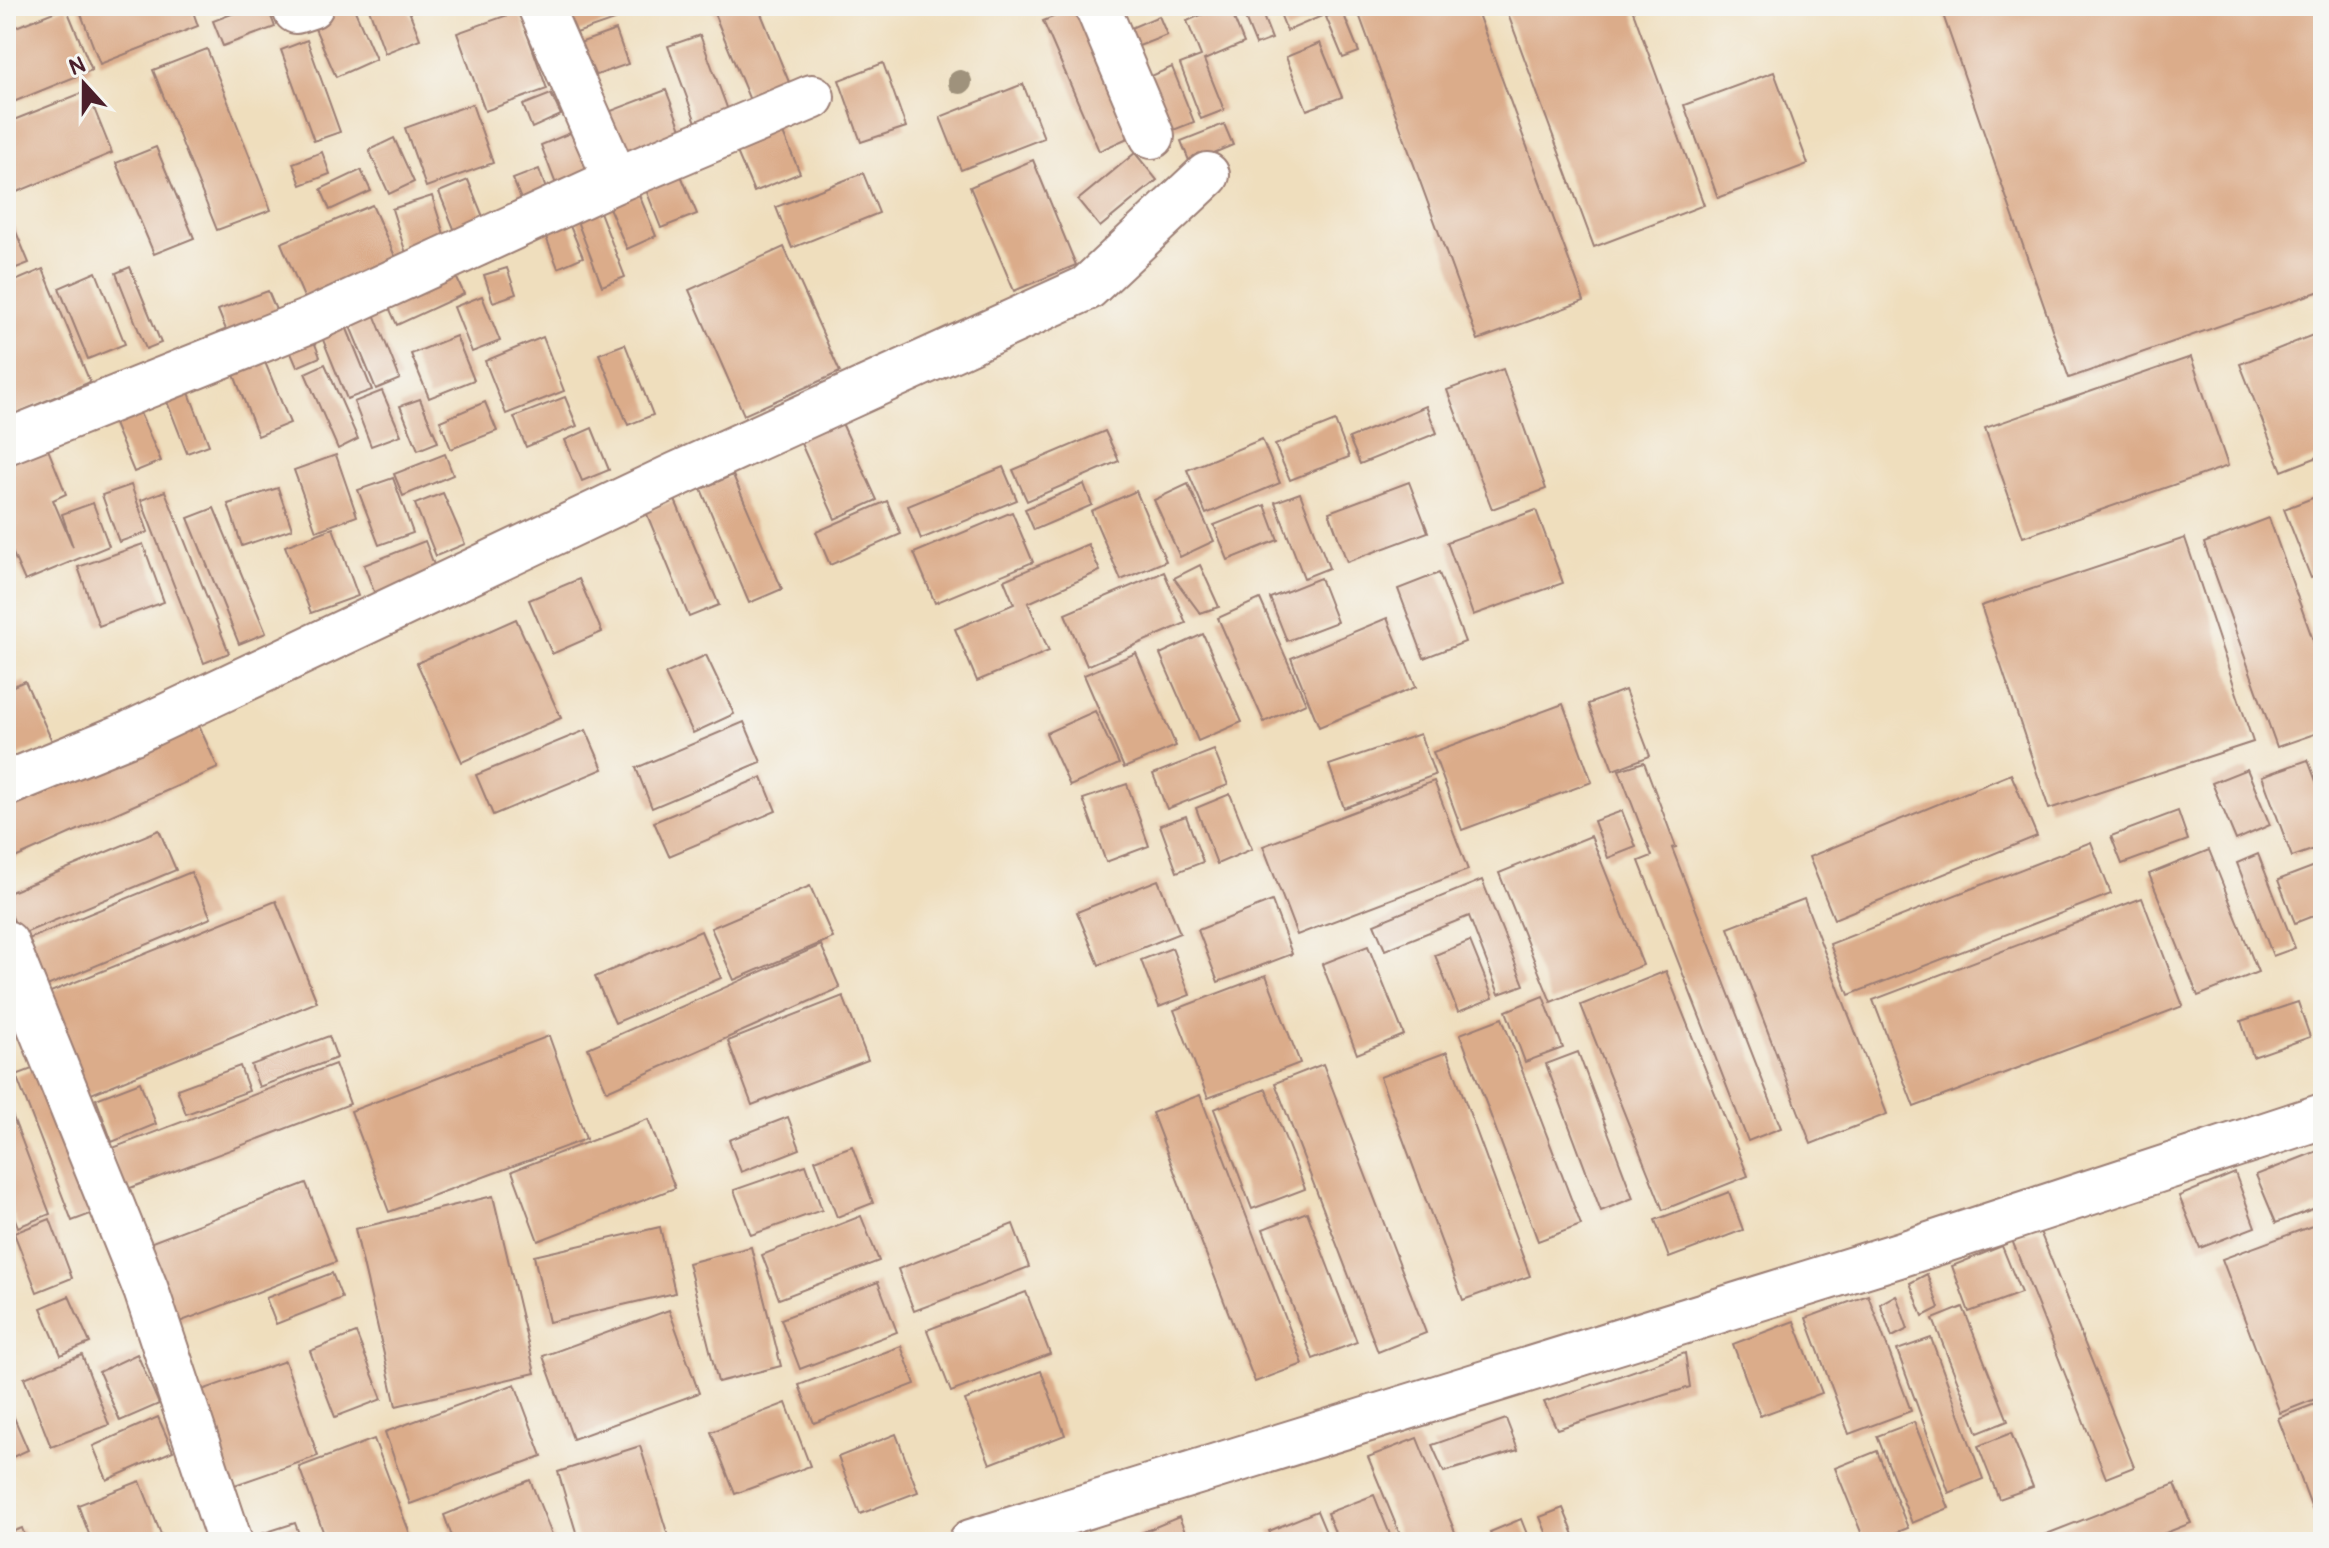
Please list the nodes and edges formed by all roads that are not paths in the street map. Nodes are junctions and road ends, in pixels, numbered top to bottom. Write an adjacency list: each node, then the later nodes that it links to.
1 (294, 6): 2 (street)
2 (311, 6)
3 (540, 6): 8 (street)
4 (1097, 6): 6 (street)
5 (812, 97): 8 (street)
6 (1152, 136)
7 (1207, 175): 10 (street)
8 (616, 180): 9 (street)
9 (6, 442)
10 (6, 784)
11 (6, 943): 14 (street)
12 (2323, 1116): 13 (street)
13 (1044, 1532): 15 (street)
14 (230, 1542)
15 (971, 1542)

